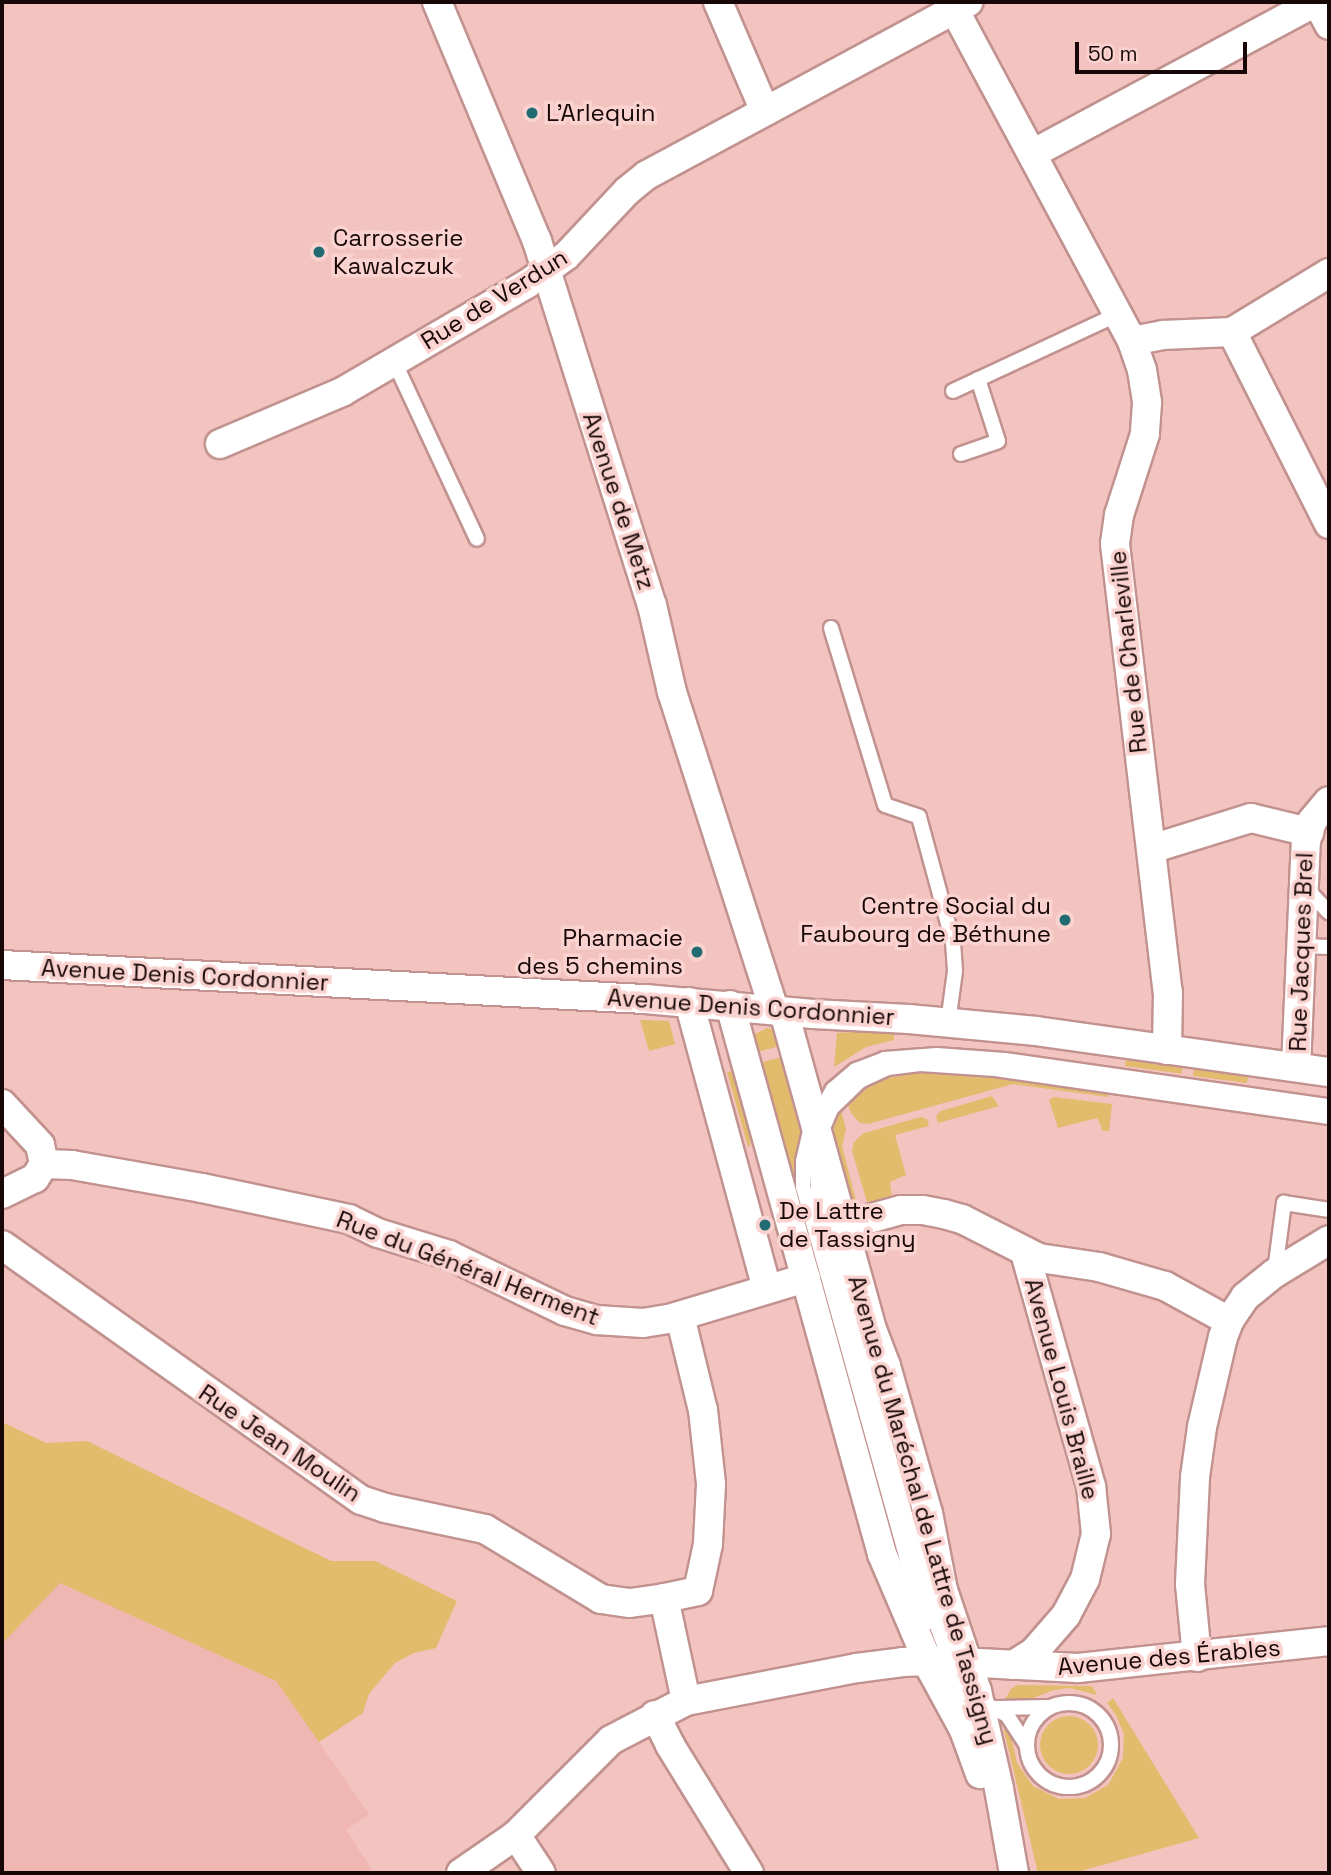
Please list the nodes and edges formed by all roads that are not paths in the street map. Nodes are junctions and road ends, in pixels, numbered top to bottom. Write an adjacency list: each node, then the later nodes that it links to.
1 (437, 2): 8 (street, Avenue de Metz)
2 (719, 2): 6 (street)
3 (1316, 2): 5 (street); 7 (street)
4 (961, 5): 6 (street, Rue de Verdun); 7 (street, Rue de Charleville)
5 (1329, 24)
6 (765, 111): 8 (street, Rue de Verdun)
7 (1032, 154): 10 (street, Rue de Charleville)
8 (547, 271): 13 (street, Rue de Verdun); 31 (street, Avenue de Metz)
9 (1329, 273): 11 (street)
10 (1118, 314): 12 (street, Rue de Charleville); 14 (lane)
11 (1231, 332): 12 (street); 18 (street)
12 (1132, 341): 23 (street, Rue de Charleville)
13 (394, 361): 16 (street, Rue de Verdun); 19 (lane)
14 (978, 379): 15 (lane); 17 (lane)
15 (953, 391)
16 (220, 444)
17 (961, 454)
18 (1329, 524)
19 (477, 539)
20 (831, 628): 32 (lane)
21 (1329, 801): 22 (street, Rue Jacques Brel)
22 (1309, 832): 23 (street); 24 (street, Rue Jacques Brel)
23 (1151, 849): 33 (street, Rue de Charleville)
24 (1302, 884): 25 (lane); 26 (street, Rue Jacques Brel)
25 (1329, 913)
26 (1301, 946): 27 (lane); 34 (street, Rue Jacques Brel)
27 (1329, 947)
28 (2, 965): 29 (street, Avenue Denis Cordonnier)
29 (689, 1002): 30 (street, Avenue Denis Cordonnier); 49 (street)
30 (730, 1005): 31 (street, Avenue Denis Cordonnier); 48 (street, Avenue du Maréchal de Lattre de Tassigny)
31 (779, 1011): 32 (street, Avenue Denis Cordonnier); 39 (street, Avenue du Maréchal de Lattre de Tassigny)
32 (948, 1023): 33 (street, Avenue Denis Cordonnier)
33 (1167, 1050): 34 (street, Avenue Denis Cordonnier)
34 (1296, 1067): 35 (street, Avenue Denis Cordonnier)
35 (1329, 1072)
36 (2, 1104): 40 (street)
37 (1329, 1106): 39 (lane)
38 (1329, 1117): 39 (lane)
39 (817, 1130): 43 (street, Avenue du Maréchal de Lattre de Tassigny); 54 (lane)
40 (44, 1164): 41 (street); 50 (street, Rue du Général Herment)
41 (2, 1195)
42 (1329, 1210): 47 (lane)
43 (843, 1226): 46 (street, Avenue Louis Braille); 54 (street, Avenue du Maréchal de Lattre de Tassigny)
44 (1329, 1240): 47 (street)
45 (2, 1245): 52 (street, Rue Jean Moulin)
46 (1025, 1252): 51 (street, Avenue Louis Braille); 56 (street, Avenue Louis Braille)
47 (1275, 1273): 51 (street)
48 (806, 1278): 49 (street, Rue du Général Herment); 54 (street, Avenue du Maréchal de Lattre de Tassigny)
49 (767, 1289): 50 (street, Rue du Général Herment)
50 (680, 1315): 52 (street, Rue Jean Moulin)
51 (1228, 1321): 55 (street)
52 (664, 1598): 57 (street)
53 (1329, 1641): 55 (street, Avenue des Érables)
54 (940, 1647): 56 (street, Avenue des Érables); 57 (street, Avenue des Érables); 58 (street, Avenue du Maréchal de Lattre de Tassigny); 58 (street, Avenue du Maréchal de Lattre de Tassigny)
55 (1197, 1657): 56 (street, Avenue des Érables)
56 (1013, 1665)
57 (686, 1701): 60 (street, Avenue des Érables)
58 (975, 1704): 59 (lane); 61 (lane); 63 (street, Avenue du Maréchal de Lattre de Tassigny)
59 (1049, 1707): 61 (lane); 61 (lane)
60 (655, 1715): 62 (street, Avenue des Érables); 66 (street)
61 (1027, 1746)
62 (516, 1835): 64 (street, Avenue des Érables); 65 (street)
63 (1008, 1866)
64 (461, 1873)
65 (541, 1873)
66 (749, 1873)

